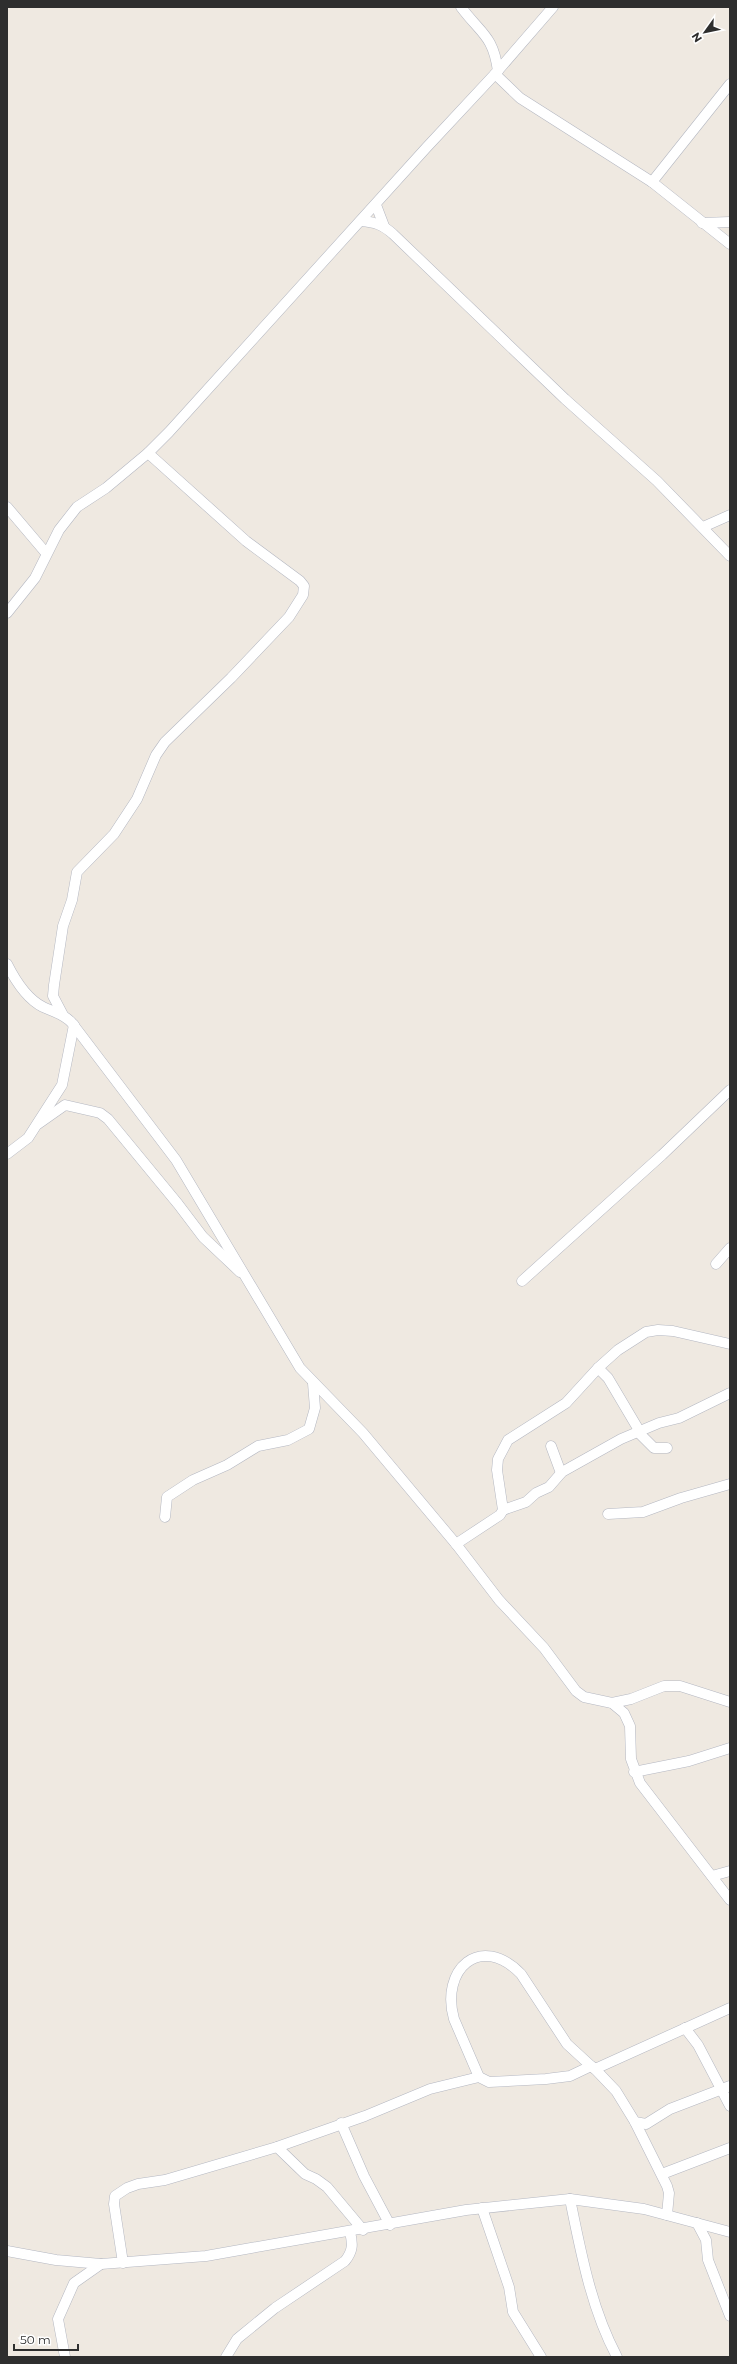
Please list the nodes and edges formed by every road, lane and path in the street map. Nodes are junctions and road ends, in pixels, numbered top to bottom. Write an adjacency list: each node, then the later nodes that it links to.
1 (461, 7): 3 (street)
2 (553, 7): 3 (street)
3 (496, 73): 5 (street); 6 (street)
4 (730, 84): 5 (street)
5 (652, 182): 9 (street)
6 (376, 205): 7 (street); 10 (street)
7 (361, 221): 10 (street); 12 (street)
8 (730, 222): 9 (street)
9 (702, 223): 11 (street)
10 (384, 226): 15 (street)
11 (730, 244)
12 (148, 453): 16 (street); 20 (street)
13 (7, 507): 16 (street)
14 (730, 515): 15 (street)
15 (703, 527): 17 (street)
16 (46, 554): 18 (street)
17 (730, 556)
18 (7, 613)
19 (7, 964): 20 (street)
20 (63, 1014): 21 (street)
21 (74, 1025): 23 (street); 27 (street)
22 (730, 1090): 28 (street)
23 (38, 1124): 24 (street); 27 (street)
24 (7, 1154)
25 (730, 1248): 26 (street)
26 (716, 1264)
27 (250, 1281): 31 (street)
28 (522, 1281)
29 (730, 1344): 30 (street)
30 (598, 1368): 33 (street); 38 (street)
31 (313, 1383): 40 (street); 41 (street)
32 (730, 1393): 33 (street)
33 (639, 1432): 35 (street); 36 (street)
34 (551, 1446): 36 (street)
35 (667, 1448)
36 (561, 1473): 38 (street)
37 (730, 1484): 39 (street)
38 (503, 1510): 41 (street)
39 (608, 1514)
40 (165, 1517)
41 (456, 1544): 43 (street)
42 (730, 1702): 43 (street)
43 (612, 1703): 45 (street)
44 (730, 1748): 45 (street)
45 (634, 1772): 47 (street)
46 (730, 1871): 47 (street)
47 (712, 1876): 48 (street)
48 (730, 1900)
49 (730, 2008): 50 (street)
50 (685, 2028): 51 (street); 53 (street)
51 (593, 2068): 52 (street); 52 (street); 55 (street)
52 (479, 2077): 56 (street)
53 (726, 2088): 54 (street); 55 (street)
54 (730, 2106)
55 (635, 2122): 59 (street)
56 (341, 2123): 57 (street); 64 (street)
57 (277, 2148): 65 (street); 70 (street)
58 (730, 2148): 59 (street)
59 (662, 2174): 62 (street)
60 (570, 2199): 61 (street); 62 (street); 75 (street)
61 (482, 2208): 64 (street); 74 (street)
62 (667, 2214): 63 (street)
63 (697, 2223): 67 (street); 71 (street)
64 (390, 2225): 65 (street)
65 (363, 2230): 66 (street)
66 (350, 2232): 70 (street); 73 (street)
67 (730, 2232)
68 (7, 2251): 69 (street)
69 (101, 2264): 70 (street); 72 (street)
70 (124, 2264)
71 (730, 2316)
72 (65, 2357)
73 (226, 2357)
74 (541, 2357)
75 (617, 2357)

